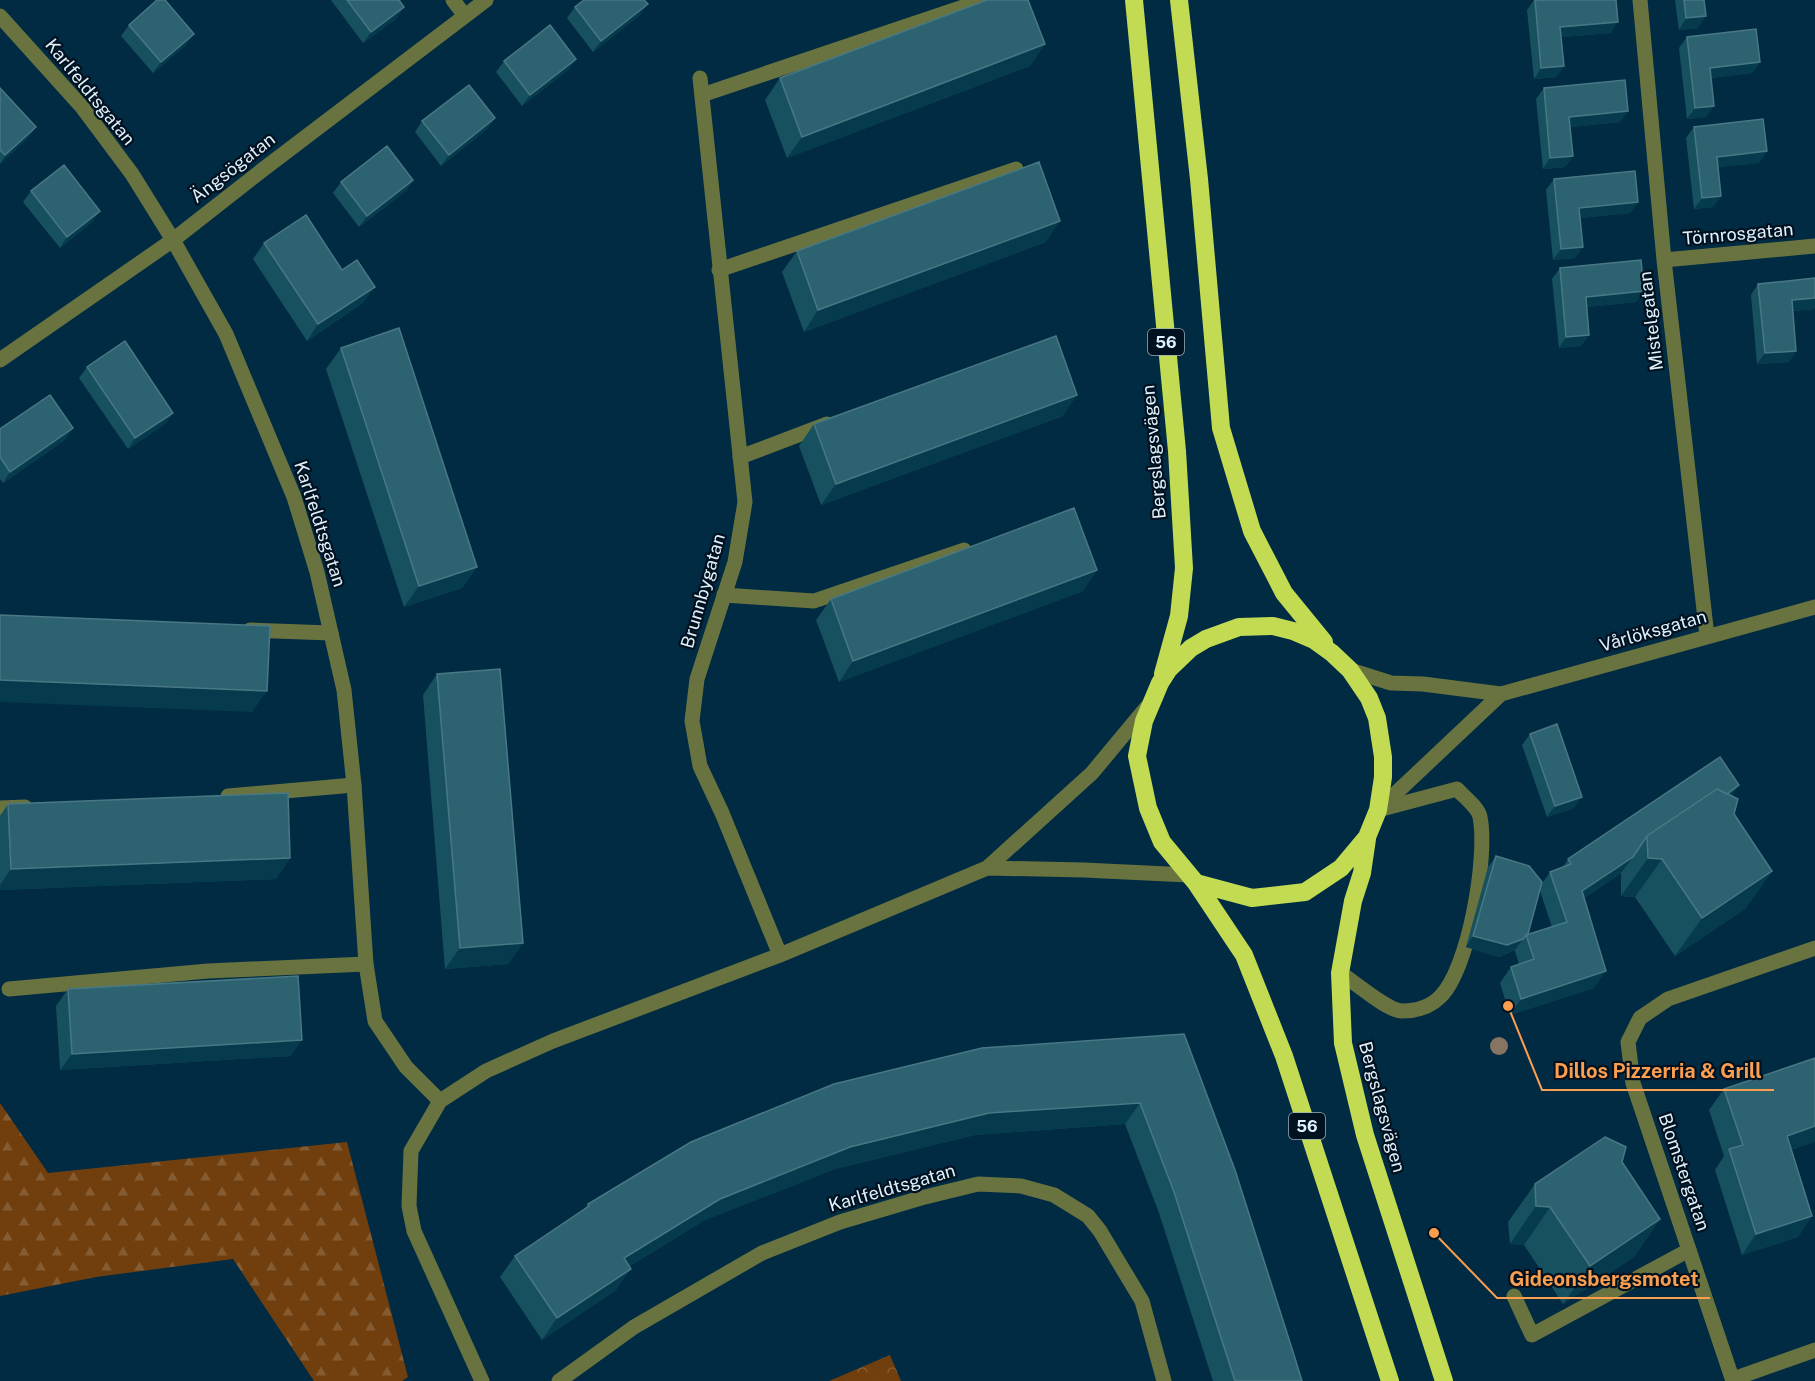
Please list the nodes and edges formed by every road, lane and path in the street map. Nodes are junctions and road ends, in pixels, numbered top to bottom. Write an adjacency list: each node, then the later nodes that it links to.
1 (453, 0): 8 (street)
2 (486, 0): 8 (street, Ängsögatan)
3 (984, 0): 10 (street)
4 (1134, 0): 27 (highway, Bergslagsvägen / 56)
5 (1179, 0): 25 (highway, 56)
6 (1640, 0): 14 (street, Mistelgatan)
7 (0, 16): 12 (street, Karlfeldtsgatan)
8 (465, 16): 12 (street, Ängsögatan)
9 (700, 78): 10 (street, Brunnbygatan)
10 (702, 95): 15 (street, Brunnbygatan)
11 (1016, 169): 15 (street)
12 (173, 240): 16 (street, Ängsögatan); 23 (street, Karlfeldtsgatan)
13 (1815, 246): 14 (street, Törnrosgatan)
14 (1664, 260): 24 (street, Mistelgatan)
15 (719, 270): 18 (street, Brunnbygatan)
16 (0, 360)
17 (839, 419): 18 (street)
18 (740, 457): 20 (street, Brunnbygatan)
19 (978, 545): 20 (street)
20 (724, 595): 39 (street, Brunnbygatan)
21 (1815, 607): 24 (street, Vårlöksgatan)
22 (239, 629): 23 (street)
23 (331, 633): 30 (street, Karlfeldtsgatan)
24 (1707, 636): 28 (street, Vårlöksgatan)
25 (1332, 653): 26 (highway, 56); 27 (highway, 56)
26 (1350, 670): 28 (street, Vårlöksgatan); 34 (highway, 56)
27 (1160, 682): 29 (highway, 56)
28 (1501, 694): 34 (street, Vårlöksgatan)
29 (1151, 702): 36 (street); 37 (highway, 56)
30 (354, 785): 31 (street); 40 (street, Karlfeldtsgatan)
31 (211, 798)
32 (35, 807): 33 (street)
33 (0, 808)
34 (1378, 810): 35 (highway, 56); 41 (street)
35 (1367, 837): 37 (highway, 56); 41 (highway, Bergslagsvägen / 56)
36 (987, 868): 37 (street); 39 (street)
37 (1192, 879): 51 (highway, 56)
38 (1815, 948): 44 (street, Blomstergatan)
39 (780, 955): 43 (street)
40 (366, 964): 42 (street); 43 (street, Karlfeldtsgatan)
41 (1340, 973): 52 (highway, Bergslagsvägen / 56)
42 (9, 989)
43 (440, 1101): 48 (street)
44 (1689, 1250): 45 (street); 47 (street, Blomstergatan)
45 (1514, 1296)
46 (1815, 1350): 47 (street)
47 (1733, 1380)
48 (482, 1381)
49 (559, 1381): 50 (street, Karlfeldtsgatan)
50 (1164, 1381)
51 (1390, 1381)
52 (1443, 1381)

